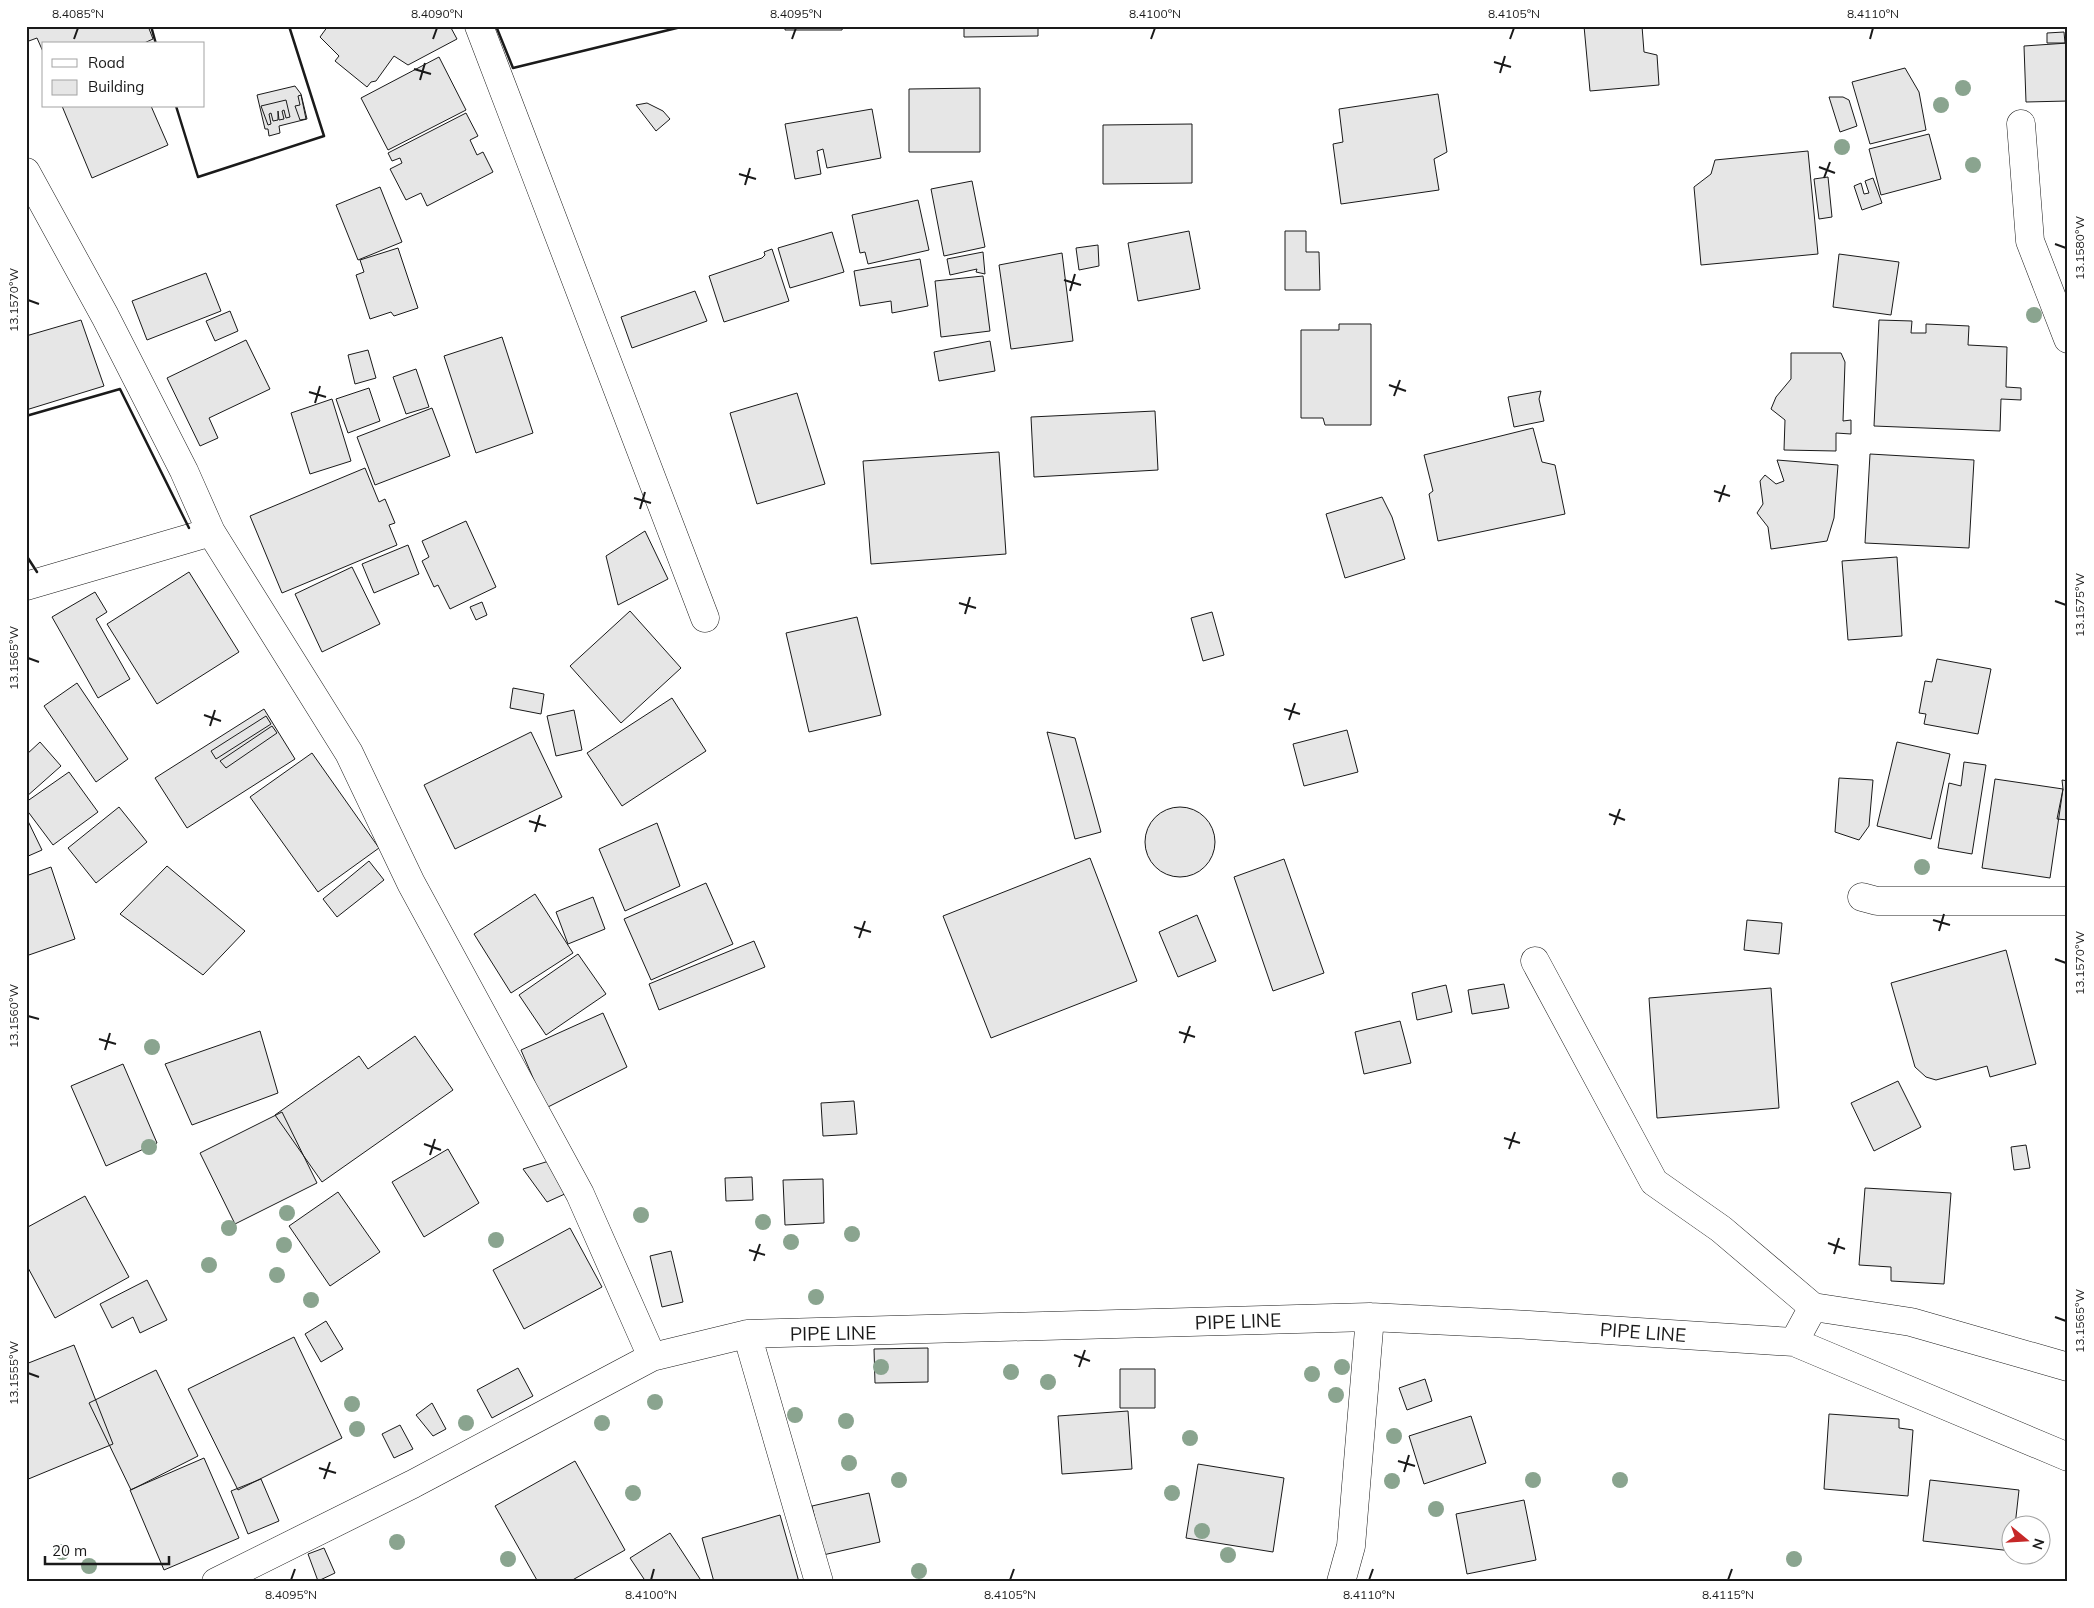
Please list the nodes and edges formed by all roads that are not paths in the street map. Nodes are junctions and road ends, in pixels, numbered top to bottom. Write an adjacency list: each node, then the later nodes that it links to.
1 (479, 26): 7 (street)
2 (2021, 124): 4 (street)
3 (26, 172): 5 (street)
4 (2068, 338)
5 (211, 532): 6 (street); 15 (street)
6 (26, 586)
7 (705, 618)
8 (1862, 897): 9 (street)
9 (2068, 901)
10 (1536, 961): 11 (street)
11 (1812, 1307): 14 (street); 16 (street)
12 (1370, 1317): 13 (street, PIPE LINE); 14 (street, PIPE LINE); 20 (street)
13 (747, 1334): 15 (street, PIPE LINE); 19 (street)
14 (1794, 1342): 17 (street, PIPE LINE)
15 (652, 1357): 18 (street, PIPE LINE)
16 (2068, 1367)
17 (2068, 1456)
18 (216, 1582)
19 (819, 1582)
20 (1341, 1582)

